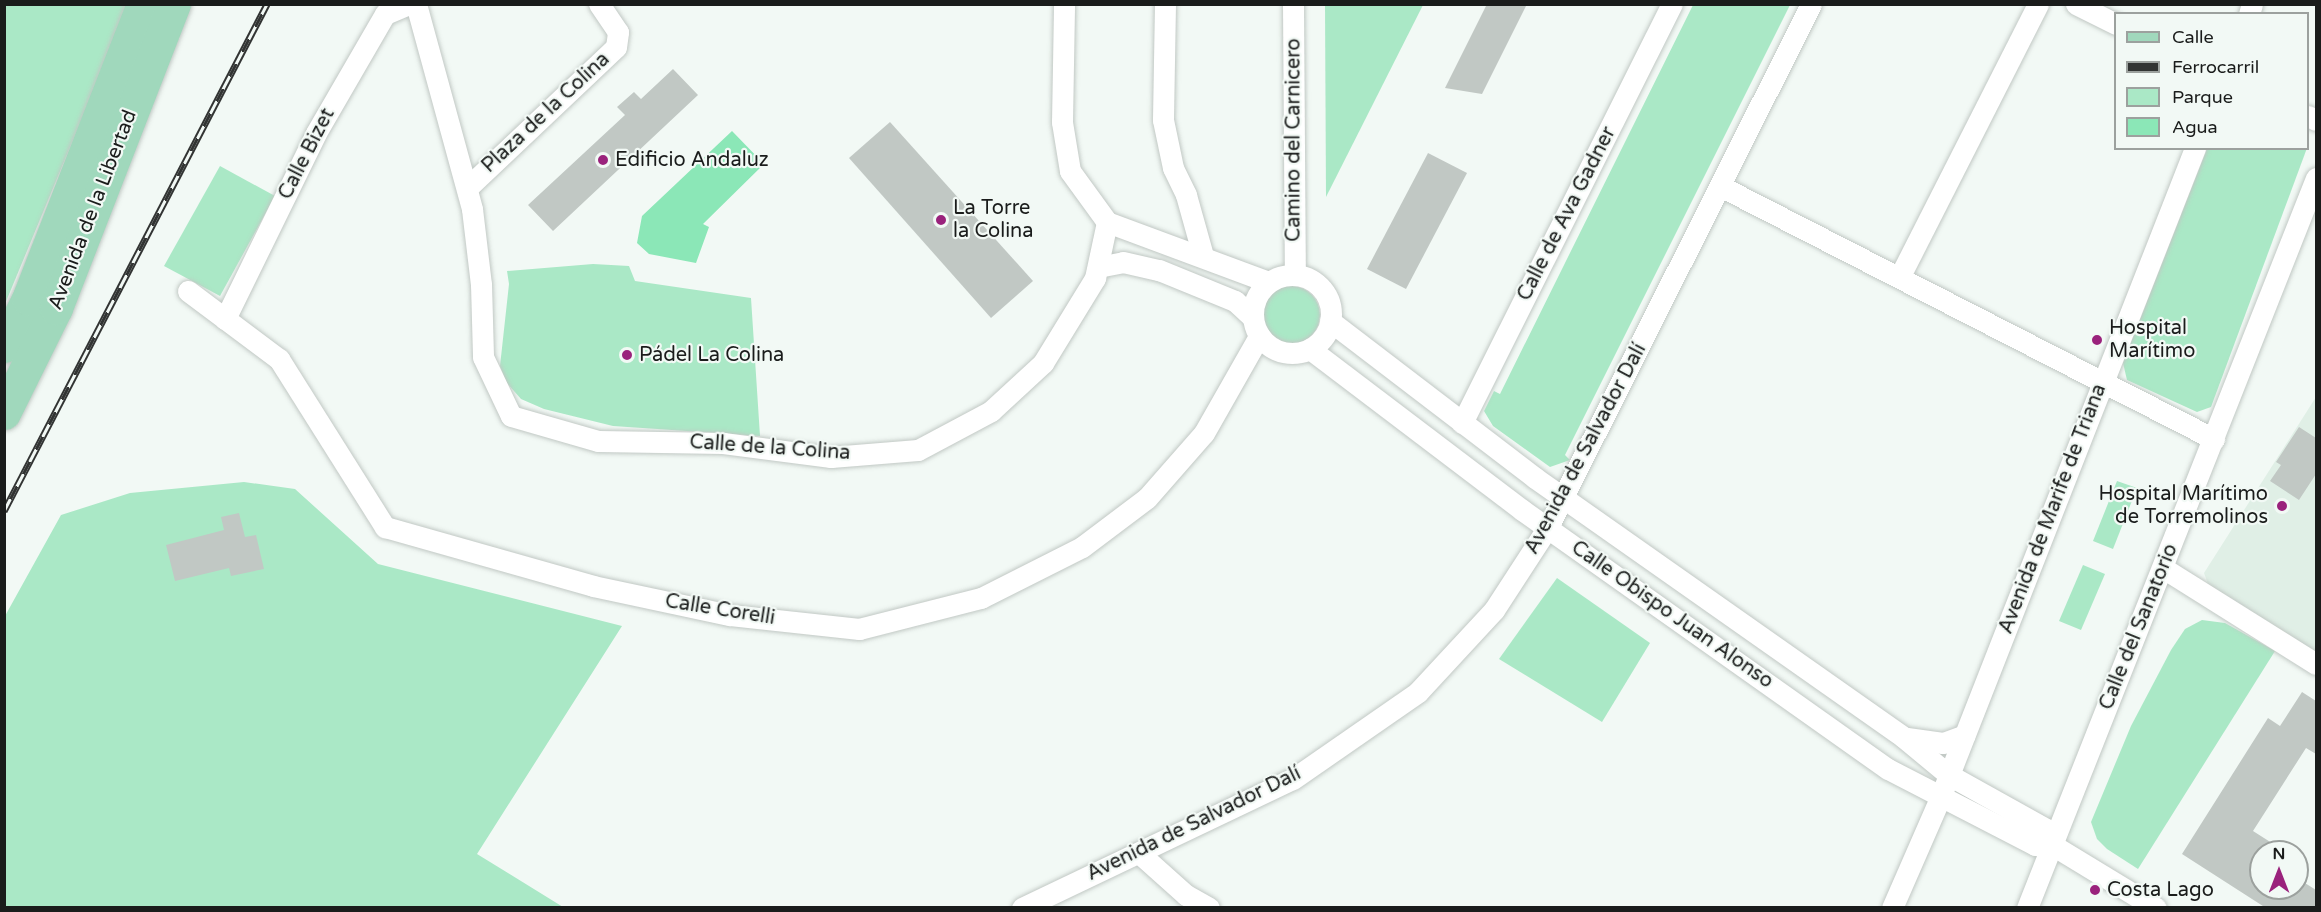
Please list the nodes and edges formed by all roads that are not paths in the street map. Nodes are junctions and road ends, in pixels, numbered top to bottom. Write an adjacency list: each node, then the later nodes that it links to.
1 (143, 4): 29 (main road, Avenida de la Libertad)
2 (174, 4): 32 (main road, Avenida de la Libertad)
3 (408, 4): 26 (street, Calle Bizet)
4 (416, 4): 17 (street, Calle de la Colina)
5 (599, 4): 17 (street, Plaza de la Colina)
6 (1064, 4): 18 (street)
7 (1164, 4): 20 (street)
8 (1293, 4): 22 (street, Camino del Carnicero)
9 (1672, 4): 33 (street, Calle de Ava Gadner)
10 (1810, 4): 16 (street, Avenida de Salvador Dalí)
11 (2038, 4): 23 (street)
12 (2076, 4): 13 (street)
13 (2114, 23)
14 (2194, 150): 31 (street, Avenida de Marife de Triana)
15 (2316, 178): 19 (street, Calle del Sanatorio)
16 (1722, 187): 23 (street); 35 (street, Avenida de Salvador Dalí)
17 (467, 188): 21 (street, Calle de la Colina)
18 (1107, 222): 20 (street); 21 (street, Calle de la Colina)
19 (2308, 231): 34 (street, Calle del Sanatorio)
20 (1203, 256): 24 (street)
21 (1098, 267): 28 (street)
22 (1295, 275): 24 (street); 27 (street)
23 (1900, 276): 31 (street)
24 (1268, 282): 28 (street)
25 (188, 291): 26 (street, Calle Corelli)
26 (225, 319): 28 (street, Calle Corelli)
27 (1330, 321): 30 (street); 33 (street, Calle Obispo Juan Alonso)
28 (1256, 327): 30 (street)
29 (4, 346)
30 (1310, 349): 36 (street, Calle Obispo Juan Alonso)
31 (2102, 380): 34 (street); 39 (street, Avenida de Marife de Triana)
32 (4, 413)
33 (1462, 423): 35 (street, Calle Obispo Juan Alonso)
34 (2214, 439): 37 (street, Calle del Sanatorio)
35 (1563, 498): 36 (street, Avenida de Salvador Dalí); 40 (street, Calle Obispo Juan Alonso)
36 (1548, 527): 42 (street, Calle Obispo Juan Alonso); 44 (street, Avenida de Salvador Dalí)
37 (2163, 568): 38 (street); 43 (street, Calle del Sanatorio)
38 (2316, 664)
39 (1965, 735): 40 (street); 41 (street, Avenida de Marife de Triana)
40 (1903, 737): 41 (street, Calle Obispo Juan Alonso)
41 (1949, 775): 42 (street, Avenida de Marife de Triana); 43 (street, Calle Obispo Juan Alonso)
42 (1940, 798): 43 (street, Calle Obispo Juan Alonso); 47 (street, Avenida de Marife de Triana)
43 (2054, 846): 48 (street, Calle del Sanatorio); 49 (street, Calle Obispo Juan Alonso)
44 (1138, 853): 45 (street, Avenida de Salvador Dalí); 46 (street)
45 (1022, 908)
46 (1209, 908)
47 (1892, 908)
48 (2027, 908)
49 (2156, 908)

